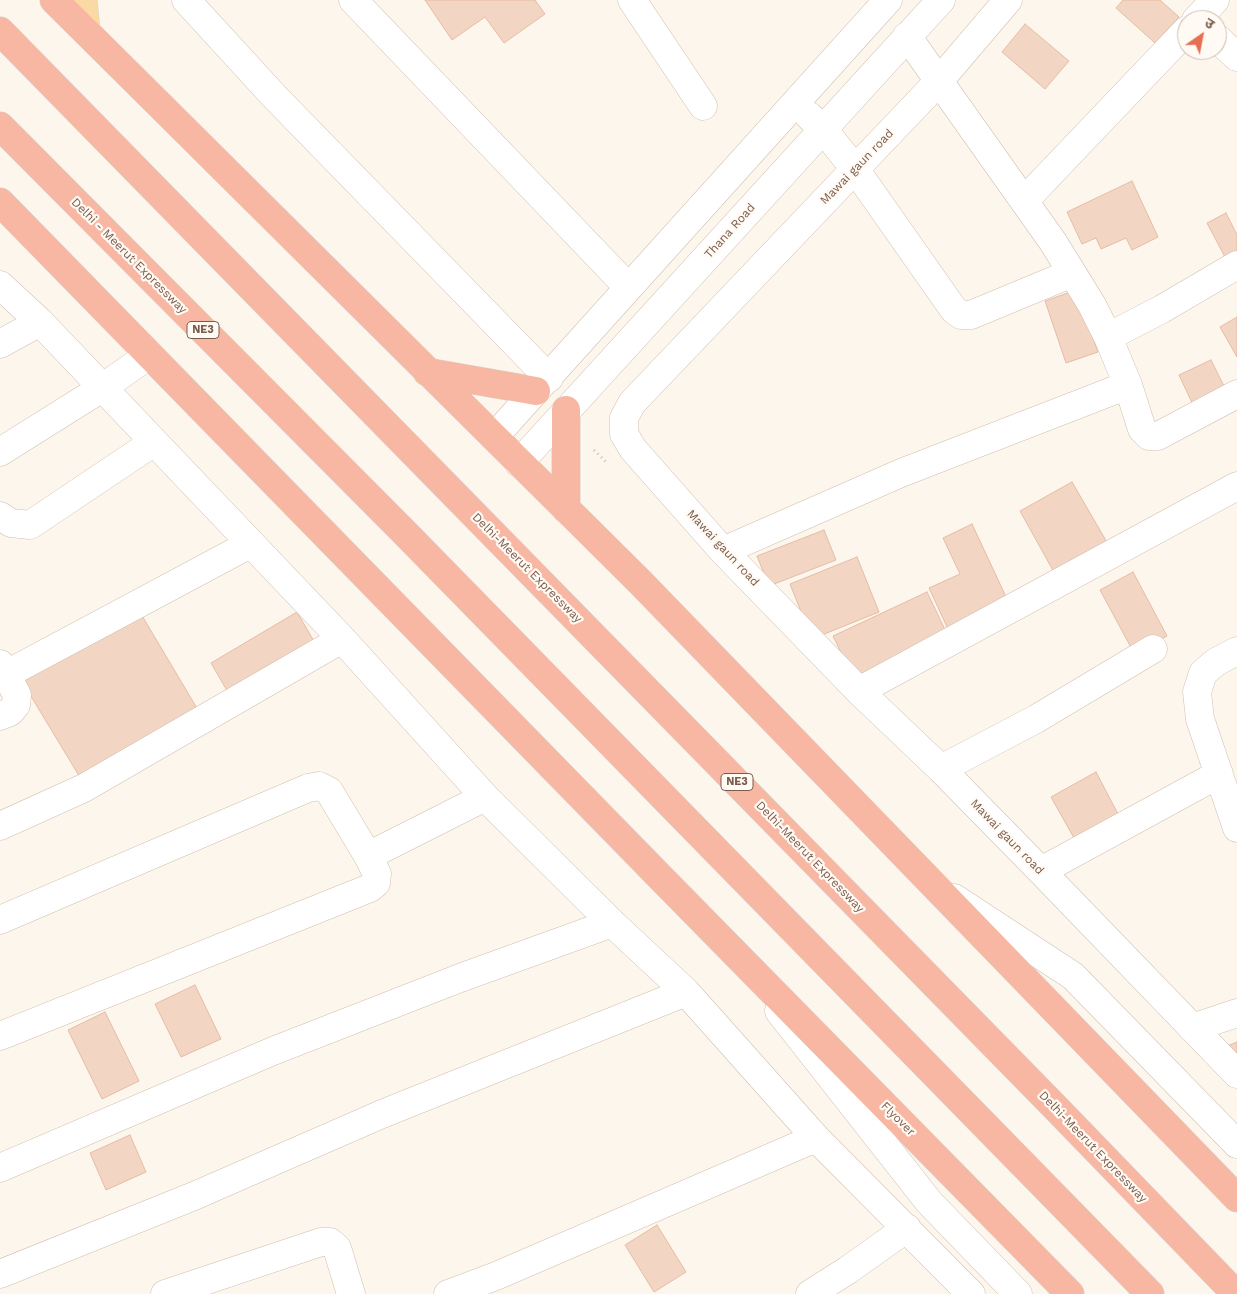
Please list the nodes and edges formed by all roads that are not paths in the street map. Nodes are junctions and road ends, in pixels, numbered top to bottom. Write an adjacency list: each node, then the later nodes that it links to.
1 (54, 0): 10 (highway)
2 (83, 0): 10 (main road)
3 (186, 0): 32 (street)
4 (632, 0): 17 (street)
5 (887, 0): 16 (street)
6 (941, 0): 11 (street, Thana Road)
7 (1008, 0): 15 (street, Mawai gaun road)
8 (354, 1): 26 (street)
9 (0, 31): 83 (highway, Delhi-Meerut Expressway / NE3)
10 (86, 31): 31 (highway)
11 (907, 36): 15 (street); 19 (street, Thana Road)
12 (1177, 41): 21 (street)
13 (1227, 48): 14 (street)
14 (1237, 57)
15 (939, 81): 20 (street, Mawai gaun road); 21 (street)
16 (794, 104): 19 (street); 26 (street)
17 (703, 106)
18 (0, 126): 82 (highway, Delhi - Meerut Expressway / NE3)
19 (823, 128): 20 (street); 36 (street, Thana Road)
20 (855, 169): 24 (street); 45 (street, Mawai gaun road)
21 (1024, 201): 24 (street)
22 (0, 202): 30 (highway, Flyover)
23 (1237, 265): 28 (street)
24 (1072, 273): 28 (street)
25 (0, 285): 27 (street)
26 (628, 287): 32 (street)
27 (40, 322): 29 (street); 34 (street)
28 (1108, 337): 33 (street)
29 (0, 344)
30 (149, 355): 34 (street); 63 (highway, Flyover)
31 (427, 372): 32 (highway); 37 (highway)
32 (543, 384): 37 (street)
33 (1128, 385): 35 (street); 45 (street)
34 (102, 388): 38 (street); 39 (street)
35 (1237, 394)
36 (566, 410): 40 (street, Thana Road); 42 (highway)
37 (494, 438): 40 (highway)
38 (154, 442): 43 (street); 44 (street)
39 (0, 452)
40 (519, 463): 42 (highway)
41 (1237, 486): 50 (street)
42 (566, 509): 60 (highway)
43 (0, 516)
44 (250, 544): 46 (street); 49 (street)
45 (723, 551): 50 (street, Mawai gaun road)
46 (342, 639): 54 (street); 56 (street)
47 (1153, 649): 52 (street)
48 (1237, 651): 53 (street)
49 (3, 669): 51 (street)
50 (859, 691): 52 (street, Mawai gaun road)
51 (0, 716)
52 (941, 769): 59 (street, Mawai gaun road)
53 (1219, 774): 55 (street); 59 (street)
54 (485, 797): 58 (street); 62 (street)
55 (1233, 801): 57 (street)
56 (0, 826)
57 (1237, 828)
58 (368, 856): 61 (street); 67 (street)
59 (1041, 871): 66 (street, Mawai gaun road)
60 (936, 886): 70 (street); 72 (highway)
61 (0, 920)
62 (612, 923): 64 (street); 71 (street)
63 (725, 944): 80 (street); 81 (highway, Flyover)
64 (686, 992): 69 (street); 74 (street)
65 (1237, 1013): 66 (street)
66 (1192, 1028): 68 (street, Mawai gaun road)
67 (0, 1036)
68 (1237, 1074)
69 (816, 1138): 73 (street); 77 (street)
70 (1237, 1144)
71 (0, 1168)
72 (1237, 1198)
73 (907, 1228): 78 (street); 79 (street)
74 (0, 1274)
75 (165, 1294): 76 (street)
76 (351, 1294)
77 (448, 1294)
78 (810, 1294)
79 (971, 1294)
80 (1018, 1294)
81 (1070, 1294)
82 (1150, 1294)
83 (1236, 1294)

